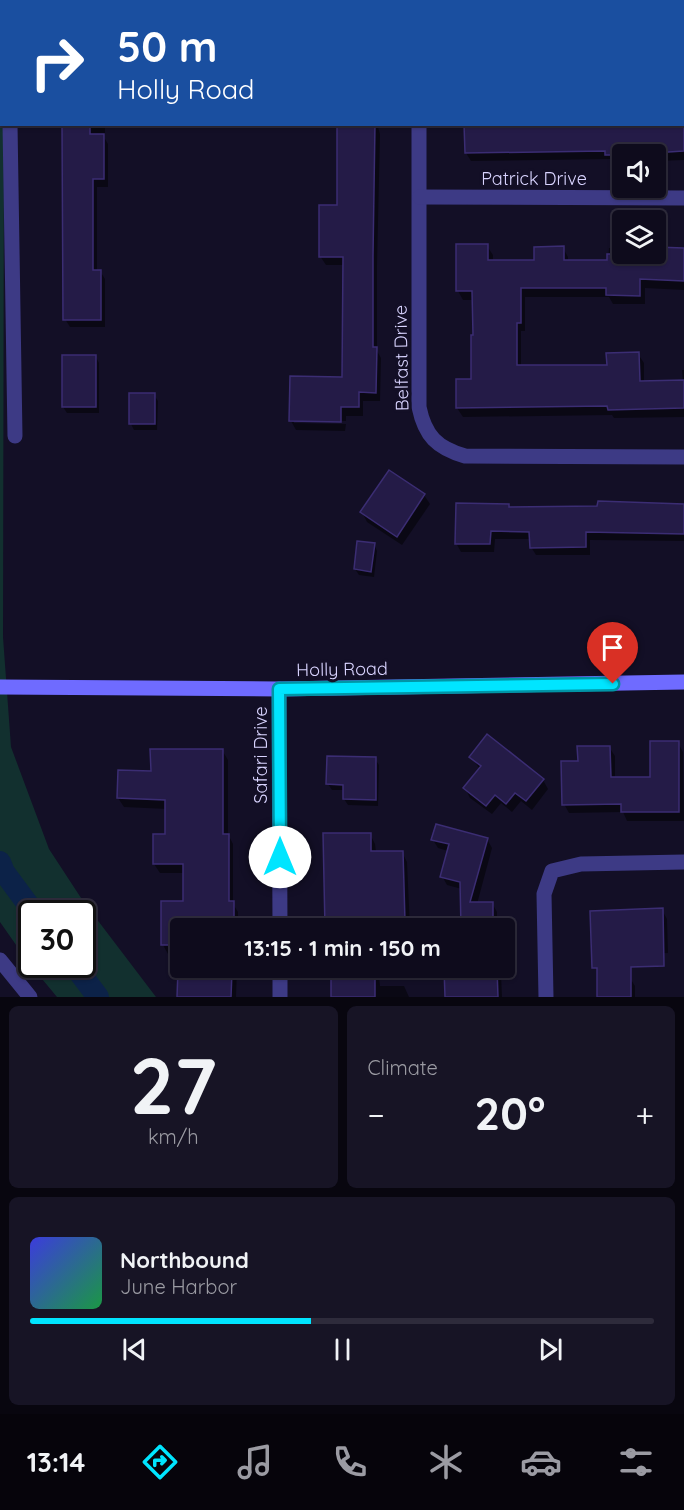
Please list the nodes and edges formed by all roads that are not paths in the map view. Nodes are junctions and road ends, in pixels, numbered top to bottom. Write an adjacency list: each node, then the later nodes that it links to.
1 (10, 126): 5 (street)
2 (419, 126): 3 (street, Belfast Drive)
3 (420, 197): 4 (street, Patrick Drive); 6 (street, Belfast Drive)
4 (684, 198)
5 (15, 436)
6 (684, 457)
7 (684, 682): 9 (main road, Holly Road)
8 (0, 687): 9 (main road, Holly Road)
9 (279, 689): 11 (street, Safari Drive)
10 (684, 862): 16 (street)
11 (280, 918)
12 (0, 960): 14 (street)
13 (280, 978): 15 (street)
14 (30, 997)
15 (280, 997)
16 (546, 997)

